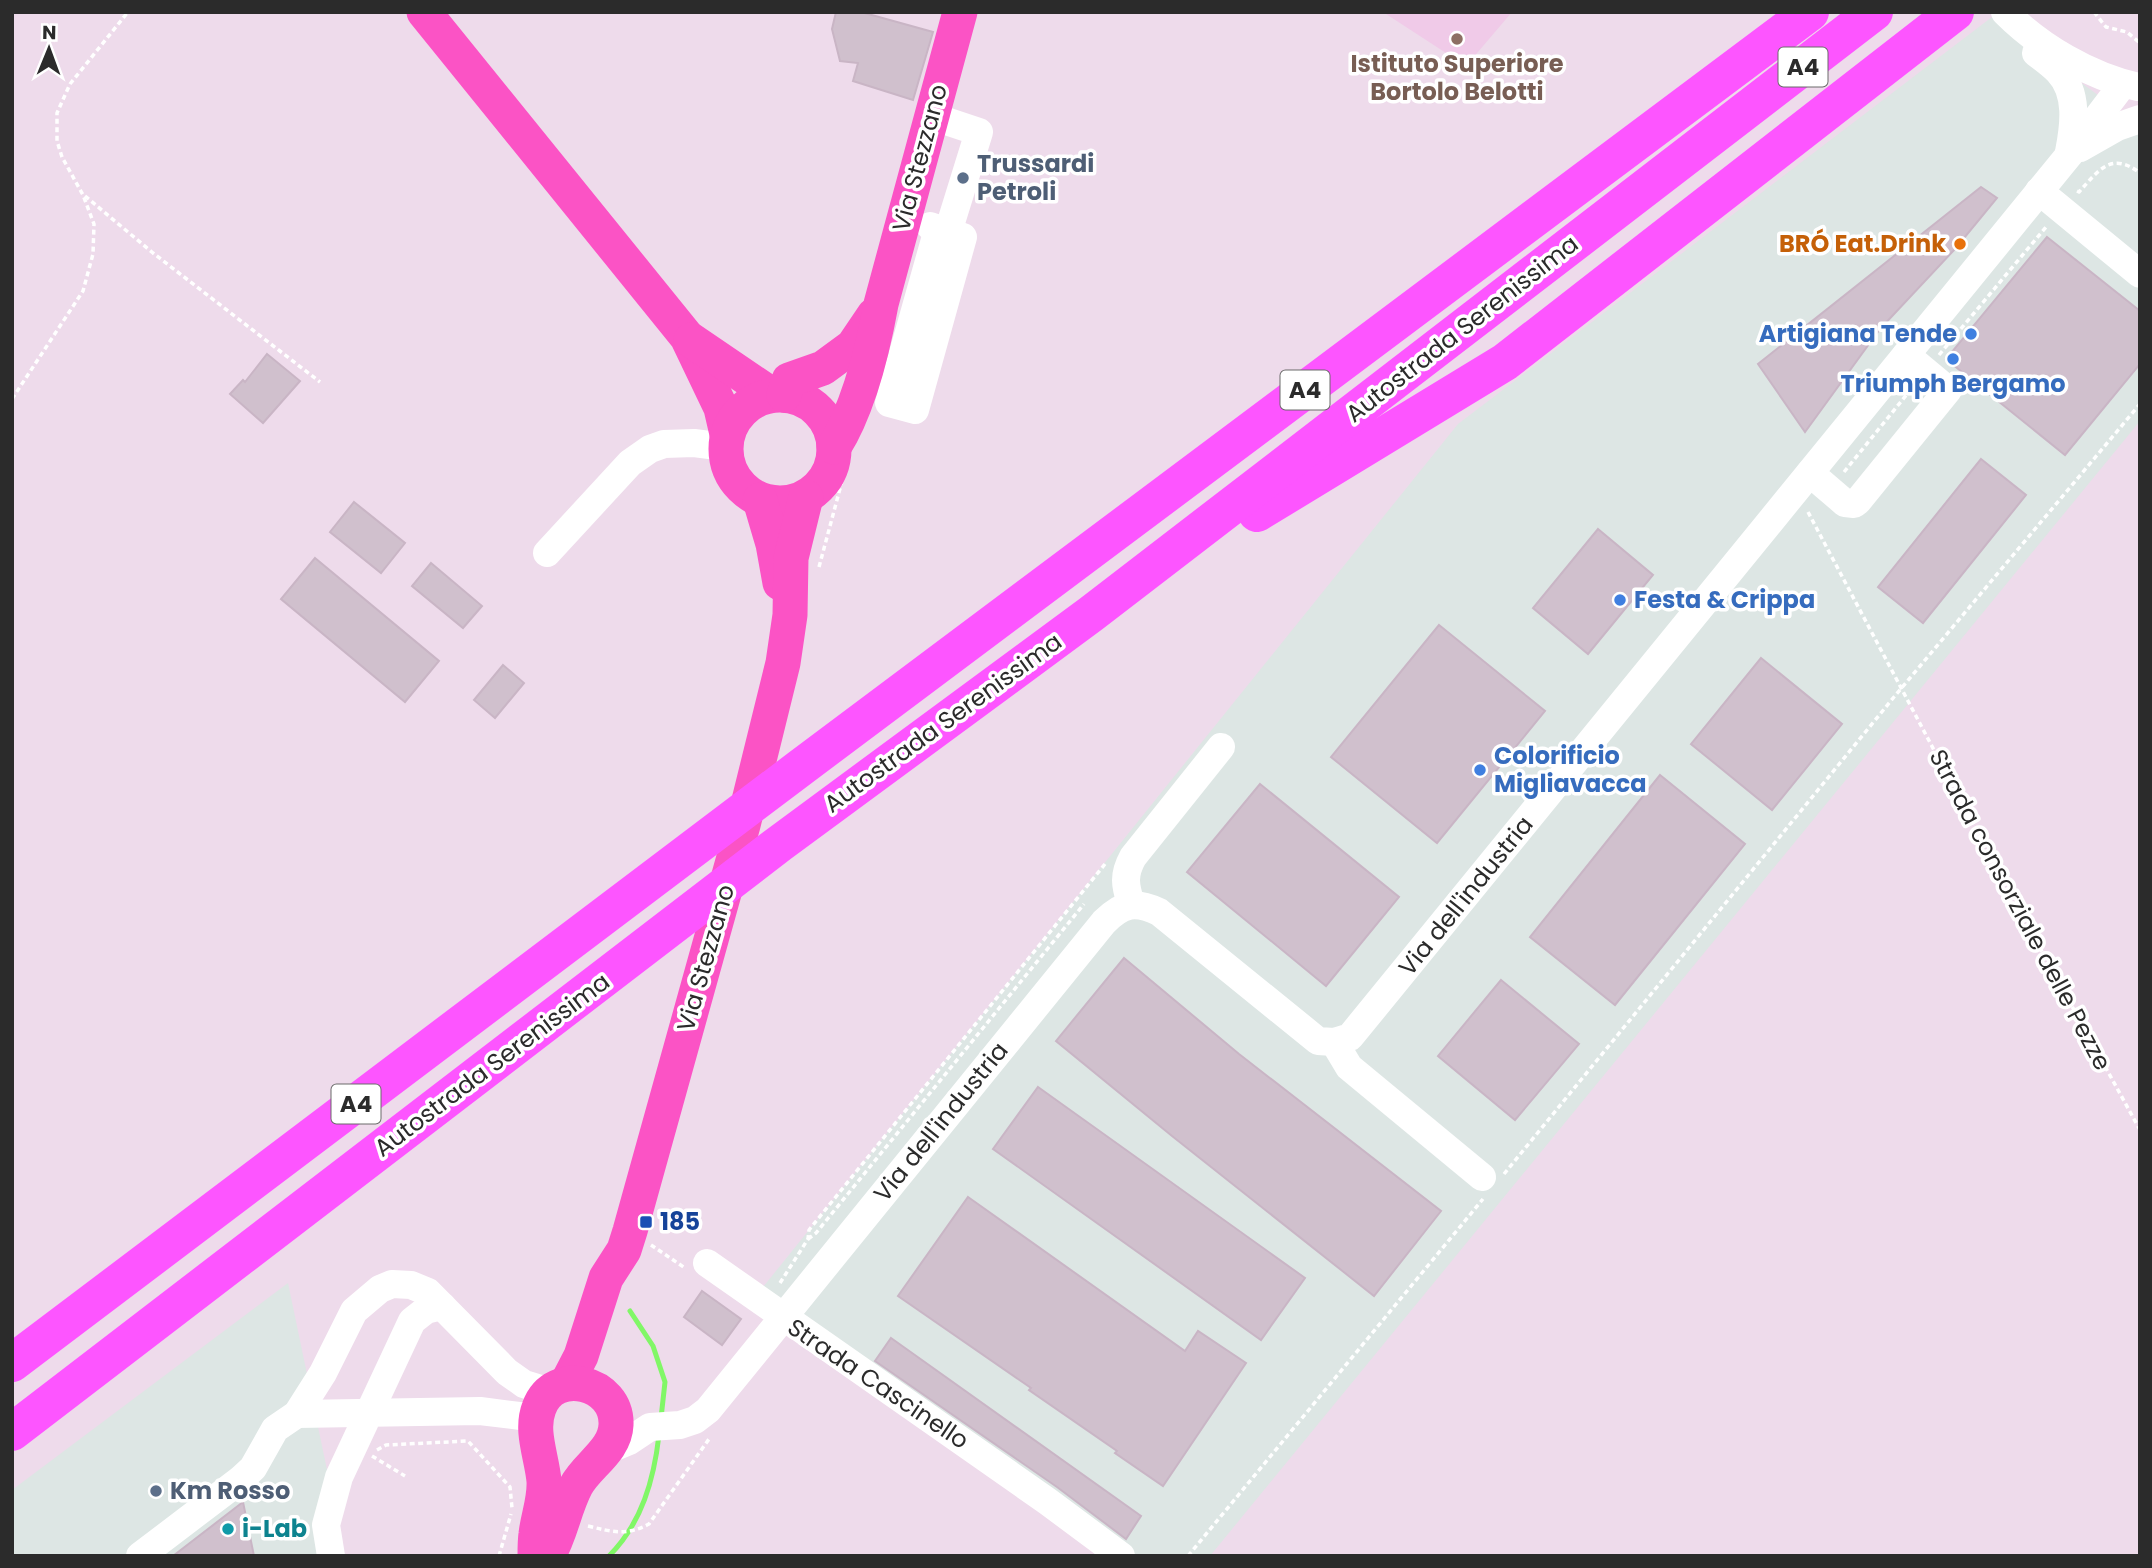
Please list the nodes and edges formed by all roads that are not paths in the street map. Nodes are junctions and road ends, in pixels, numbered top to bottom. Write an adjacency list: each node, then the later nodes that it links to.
1 (424, 12): 15 (main road)
2 (960, 12): 8 (main road, Via Stezzano)
3 (1810, 12): 34 (highway, Autostrada Serenissima / A4)
4 (1874, 12): 24 (highway, Autostrada Serenissima / A4)
5 (1955, 12): 24 (highway)
6 (2009, 17): 7 (street); 10 (street)
7 (2131, 86): 10 (street, Via dell'industria)
8 (931, 116): 11 (main road, Via Stezzano); 12 (street)
9 (2140, 119): 10 (street, Via dell'industria)
10 (2054, 173): 13 (street); 16 (street, Via dell'industria)
11 (904, 218): 12 (street); 14 (main road, Via Stezzano)
12 (943, 230): 12 (street)
13 (2140, 274)
14 (881, 304): 17 (main road, Via Stezzano); 19 (main road, Via Stezzano)
15 (687, 337): 17 (main road); 18 (main road)
16 (1916, 363): 20 (street, Via dell'industria); 20 (street)
17 (778, 395): 18 (main road, Via Stezzano); 19 (main road)
18 (726, 441): 22 (main road); 23 (street)
19 (834, 447): 21 (main road, Via Stezzano)
20 (1812, 485): 28 (street, Via dell'industria)
21 (806, 497): 22 (main road); 25 (main road, Via Stezzano)
22 (760, 500): 25 (main road, Via Stezzano)
23 (547, 553)
24 (1091, 614): 44 (highway, Autostrada Serenissima / A4)
25 (783, 663): 30 (main road, Via Stezzano)
26 (1221, 747): 27 (street)
27 (1131, 904): 28 (street); 33 (street, Via dell'industria)
28 (1334, 1042): 29 (street)
29 (1490, 1183)
30 (627, 1241): 37 (main road, Via Stezzano); 38 (main road, Via Stezzano)
31 (707, 1263): 33 (street)
32 (442, 1306): 35 (street); 36 (street); 41 (street)
33 (776, 1310): 43 (street, Strada Cascinello); 50 (street, Strada Cascinello)
34 (12, 1363)
35 (499, 1365): 38 (street); 39 (street)
36 (323, 1373): 40 (street); 42 (street)
37 (610, 1401): 38 (main road); 43 (street); 45 (main road, Via Stezzano)
38 (547, 1406): 39 (street); 45 (main road); 48 (main road)
39 (480, 1411): 41 (street)
40 (330, 1413): 41 (street); 42 (street)
41 (370, 1413): 47 (street)
42 (297, 1414): 46 (street)
43 (650, 1427): 45 (street, Strada Cascinello)
44 (12, 1432)
45 (605, 1452): 49 (main road, Via Stezzano)
46 (140, 1556)
47 (331, 1556)
48 (535, 1556)
49 (548, 1556)
50 (1121, 1556)

